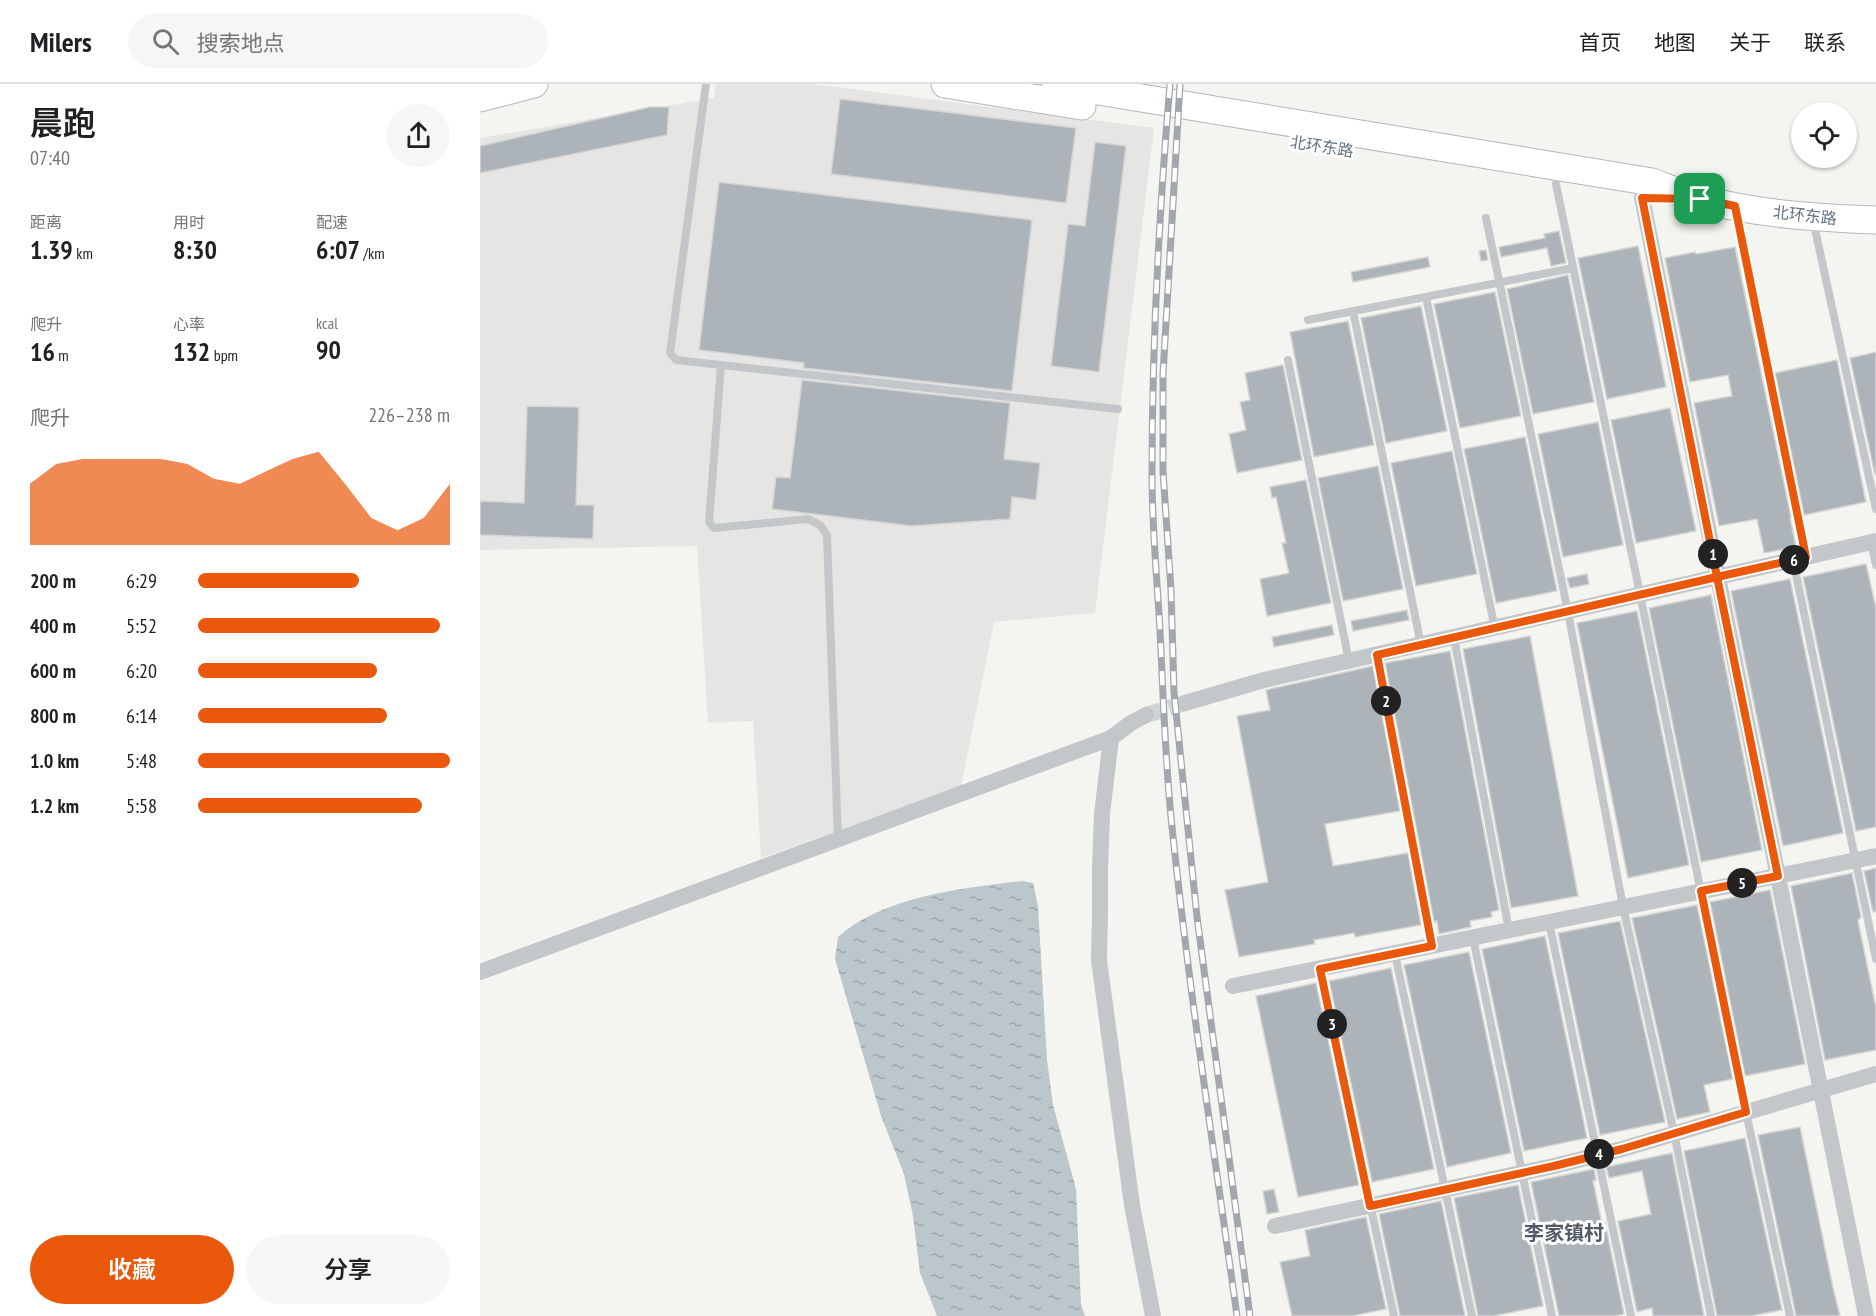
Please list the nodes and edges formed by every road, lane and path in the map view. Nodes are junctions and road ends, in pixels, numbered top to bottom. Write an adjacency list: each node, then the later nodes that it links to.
1 (534, 84): 5 (main road)
2 (706, 84): 19 (lane)
3 (945, 84): 6 (main road, 北环东路)
4 (1056, 84): 8 (main road, 北环东路)
5 (480, 98)
6 (1556, 184): 7 (main road, 北环东路); 13 (lane)
7 (1642, 198): 8 (main road, 北环东路); 25 (street)
8 (1700, 199): 9 (main road, 北环东路)
9 (1735, 206): 10 (main road, 北环东路); 23 (lane)
10 (1812, 216): 12 (main road, 北环东路); 21 (lane)
11 (1486, 218): 14 (lane)
12 (1876, 220)
13 (1573, 268): 14 (lane); 26 (lane)
14 (1500, 283): 15 (lane); 27 (lane)
15 (1426, 297): 16 (lane); 28 (lane)
16 (1353, 312): 17 (lane); 30 (lane)
17 (1308, 320)
18 (1288, 360): 32 (lane)
19 (721, 365): 20 (lane); 36 (lane)
20 (1118, 409)
21 (1876, 509)
22 (1874, 541): 23 (street); 24 (lane)
23 (1799, 558): 25 (street); 38 (lane)
24 (1876, 565)
25 (1717, 577): 26 (street); 39 (street)
26 (1641, 595): 27 (street); 40 (lane)
27 (1568, 612): 28 (street); 41 (lane)
28 (1495, 628): 29 (street)
29 (1454, 638): 30 (street); 43 (lane)
30 (1421, 645): 31 (street)
31 (1377, 655): 32 (street); 45 (lane)
32 (1349, 661): 33 (street)
33 (1185, 703)
34 (1146, 715): 35 (street)
35 (1111, 738): 36 (street); 60 (street)
36 (838, 839): 49 (street)
37 (1876, 856): 38 (street)
38 (1855, 860): 39 (street); 47 (lane)
39 (1778, 876): 40 (street); 52 (street)
40 (1701, 891): 41 (street); 53 (lane)
41 (1623, 907): 42 (street); 54 (lane)
42 (1549, 922): 43 (street); 55 (lane)
43 (1509, 930): 44 (street)
44 (1473, 938): 45 (street); 56 (lane)
45 (1432, 946): 46 (street)
46 (1395, 954): 48 (street); 57 (lane)
47 (1876, 959)
48 (1320, 969): 50 (street); 58 (lane)
49 (480, 972)
50 (1233, 986)
51 (1876, 1074): 52 (street)
52 (1822, 1090): 53 (street); 67 (street)
53 (1746, 1112): 54 (street); 66 (lane)
54 (1674, 1133): 55 (street); 65 (lane)
55 (1598, 1155): 56 (street); 64 (lane)
56 (1522, 1173): 57 (street); 63 (lane)
57 (1445, 1190): 58 (street); 62 (lane)
58 (1370, 1206): 59 (street); 61 (lane)
59 (1275, 1226)
60 (1153, 1316)
61 (1394, 1316)
62 (1472, 1316)
63 (1552, 1316)
64 (1631, 1316)
65 (1711, 1316)
66 (1790, 1316)
67 (1866, 1316)

